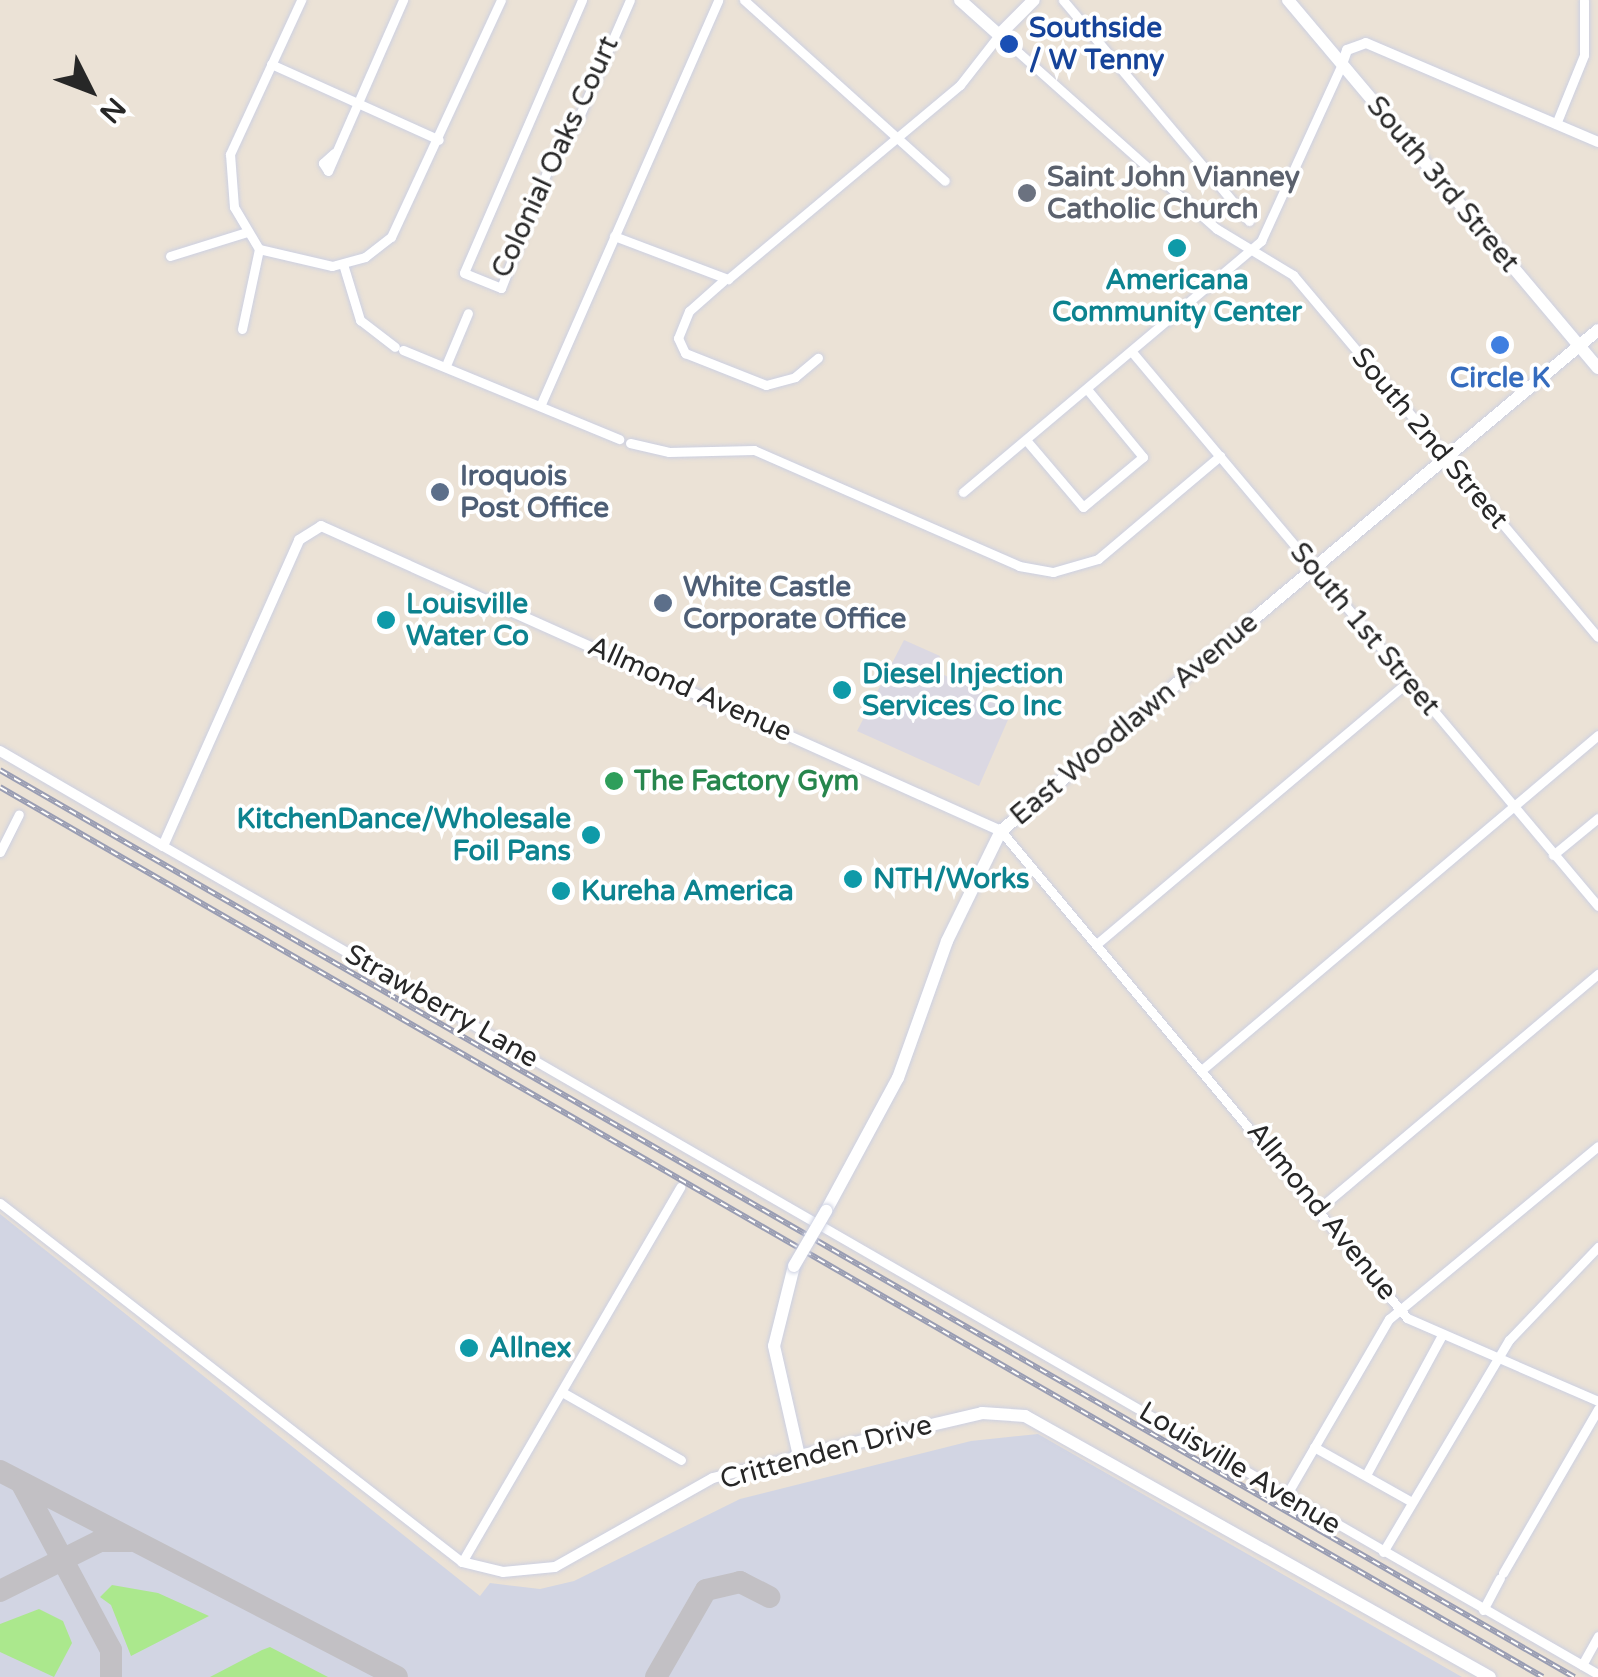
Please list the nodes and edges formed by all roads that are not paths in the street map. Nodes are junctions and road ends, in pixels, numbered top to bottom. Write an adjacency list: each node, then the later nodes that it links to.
1 (300, 0): 14 (street)
2 (403, 0): 16 (street)
3 (501, 0): 19 (street)
4 (582, 0): 5 (street, Colonial Oaks Court)
5 (630, 0)
6 (718, 0): 25 (street)
7 (744, 0): 18 (street)
8 (960, 0): 13 (main road)
9 (1034, 0): 13 (main road)
10 (1063, 0): 23 (street)
11 (1288, 0): 15 (main road, South 3rd Street)
12 (1584, 0): 17 (street)
13 (999, 35): 18 (street); 27 (street, South 2nd Street)
14 (270, 64): 16 (street); 24 (street)
15 (1342, 64): 17 (street); 27 (street); 34 (main road, South 3rd Street)
16 (356, 104): 19 (street); 21 (street)
17 (1556, 124): 20 (street)
18 (898, 136): 22 (street); 30 (street)
19 (439, 140): 29 (street)
20 (1598, 142)
21 (334, 154)
22 (946, 181)
23 (1249, 222)
24 (247, 232): 26 (street); 28 (street)
25 (614, 236): 30 (street); 40 (street)
26 (259, 249): 29 (street); 32 (street)
27 (1252, 249): 35 (street); 45 (street, South 2nd Street)
28 (170, 256)
29 (343, 264): 37 (street)
30 (718, 281): 36 (street)
31 (468, 313): 37 (street)
32 (242, 329)
33 (1598, 330): 34 (main road, East Woodlawn Avenue)
34 (1579, 346): 38 (main road, South 3rd Street); 45 (main road, East Woodlawn Avenue)
35 (1132, 352): 39 (street); 44 (street, South 1st Street)
36 (818, 358)
37 (447, 364): 40 (street)
38 (1598, 368)
39 (1087, 389): 42 (street); 42 (street)
40 (541, 404): 41 (street)
41 (619, 439)
42 (1026, 440): 46 (street)
43 (630, 443): 44 (street)
44 (1220, 456): 47 (street, South 1st Street)
45 (1446, 458): 47 (main road, East Woodlawn Avenue); 48 (street, South 2nd Street)
46 (963, 492)
47 (1314, 569): 49 (street, South 1st Street); 55 (main road, East Woodlawn Avenue)
48 (1598, 637)
49 (1408, 682): 52 (street, South 1st Street); 60 (street)
50 (1598, 734): 52 (street)
51 (0, 751): 56 (street, Strawberry Lane)
52 (1512, 806): 58 (street, South 1st Street); 62 (street)
53 (20, 814): 57 (street)
54 (1598, 818): 58 (street)
55 (1001, 831): 56 (street, Allmond Avenue); 60 (street, Allmond Avenue); 76 (main road, East Woodlawn Avenue, bridge)
56 (163, 846): 68 (street, Strawberry Lane)
57 (0, 852)
58 (1553, 855): 59 (street, South 1st Street)
59 (1598, 906)
60 (1098, 942): 62 (street, Allmond Avenue)
61 (1598, 974): 66 (street)
62 (1204, 1068): 66 (street, Allmond Avenue)
63 (1598, 1146): 69 (street)
64 (680, 1186): 72 (street)
65 (0, 1204): 82 (street, Crittenden Drive)
66 (1321, 1207): 69 (street, Allmond Avenue)
67 (1598, 1246): 71 (street)
68 (882, 1261): 79 (street, Louisville Avenue)
69 (1400, 1310): 70 (street, Allmond Avenue); 75 (street)
70 (1442, 1335): 71 (street, Allmond Avenue); 78 (street)
71 (1497, 1357): 73 (street, Allmond Avenue); 80 (street)
72 (562, 1392): 77 (street); 82 (street)
73 (1598, 1401)
74 (1598, 1409): 83 (street)
75 (1314, 1447): 78 (street); 79 (street)
76 (799, 1456): 82 (street, Crittenden Drive); 87 (main road, Crittenden Drive)
77 (681, 1460)
78 (1366, 1475): 80 (street)
79 (1287, 1494): 81 (street, Louisville Avenue)
80 (1412, 1502): 81 (street)
81 (1383, 1552): 83 (street, Louisville Avenue)
82 (462, 1562)
83 (1483, 1610): 85 (street, Louisville Avenue)
84 (1598, 1636): 85 (street)
85 (1582, 1664): 86 (street, Louisville Avenue)
86 (1598, 1674)
87 (1490, 1677)

